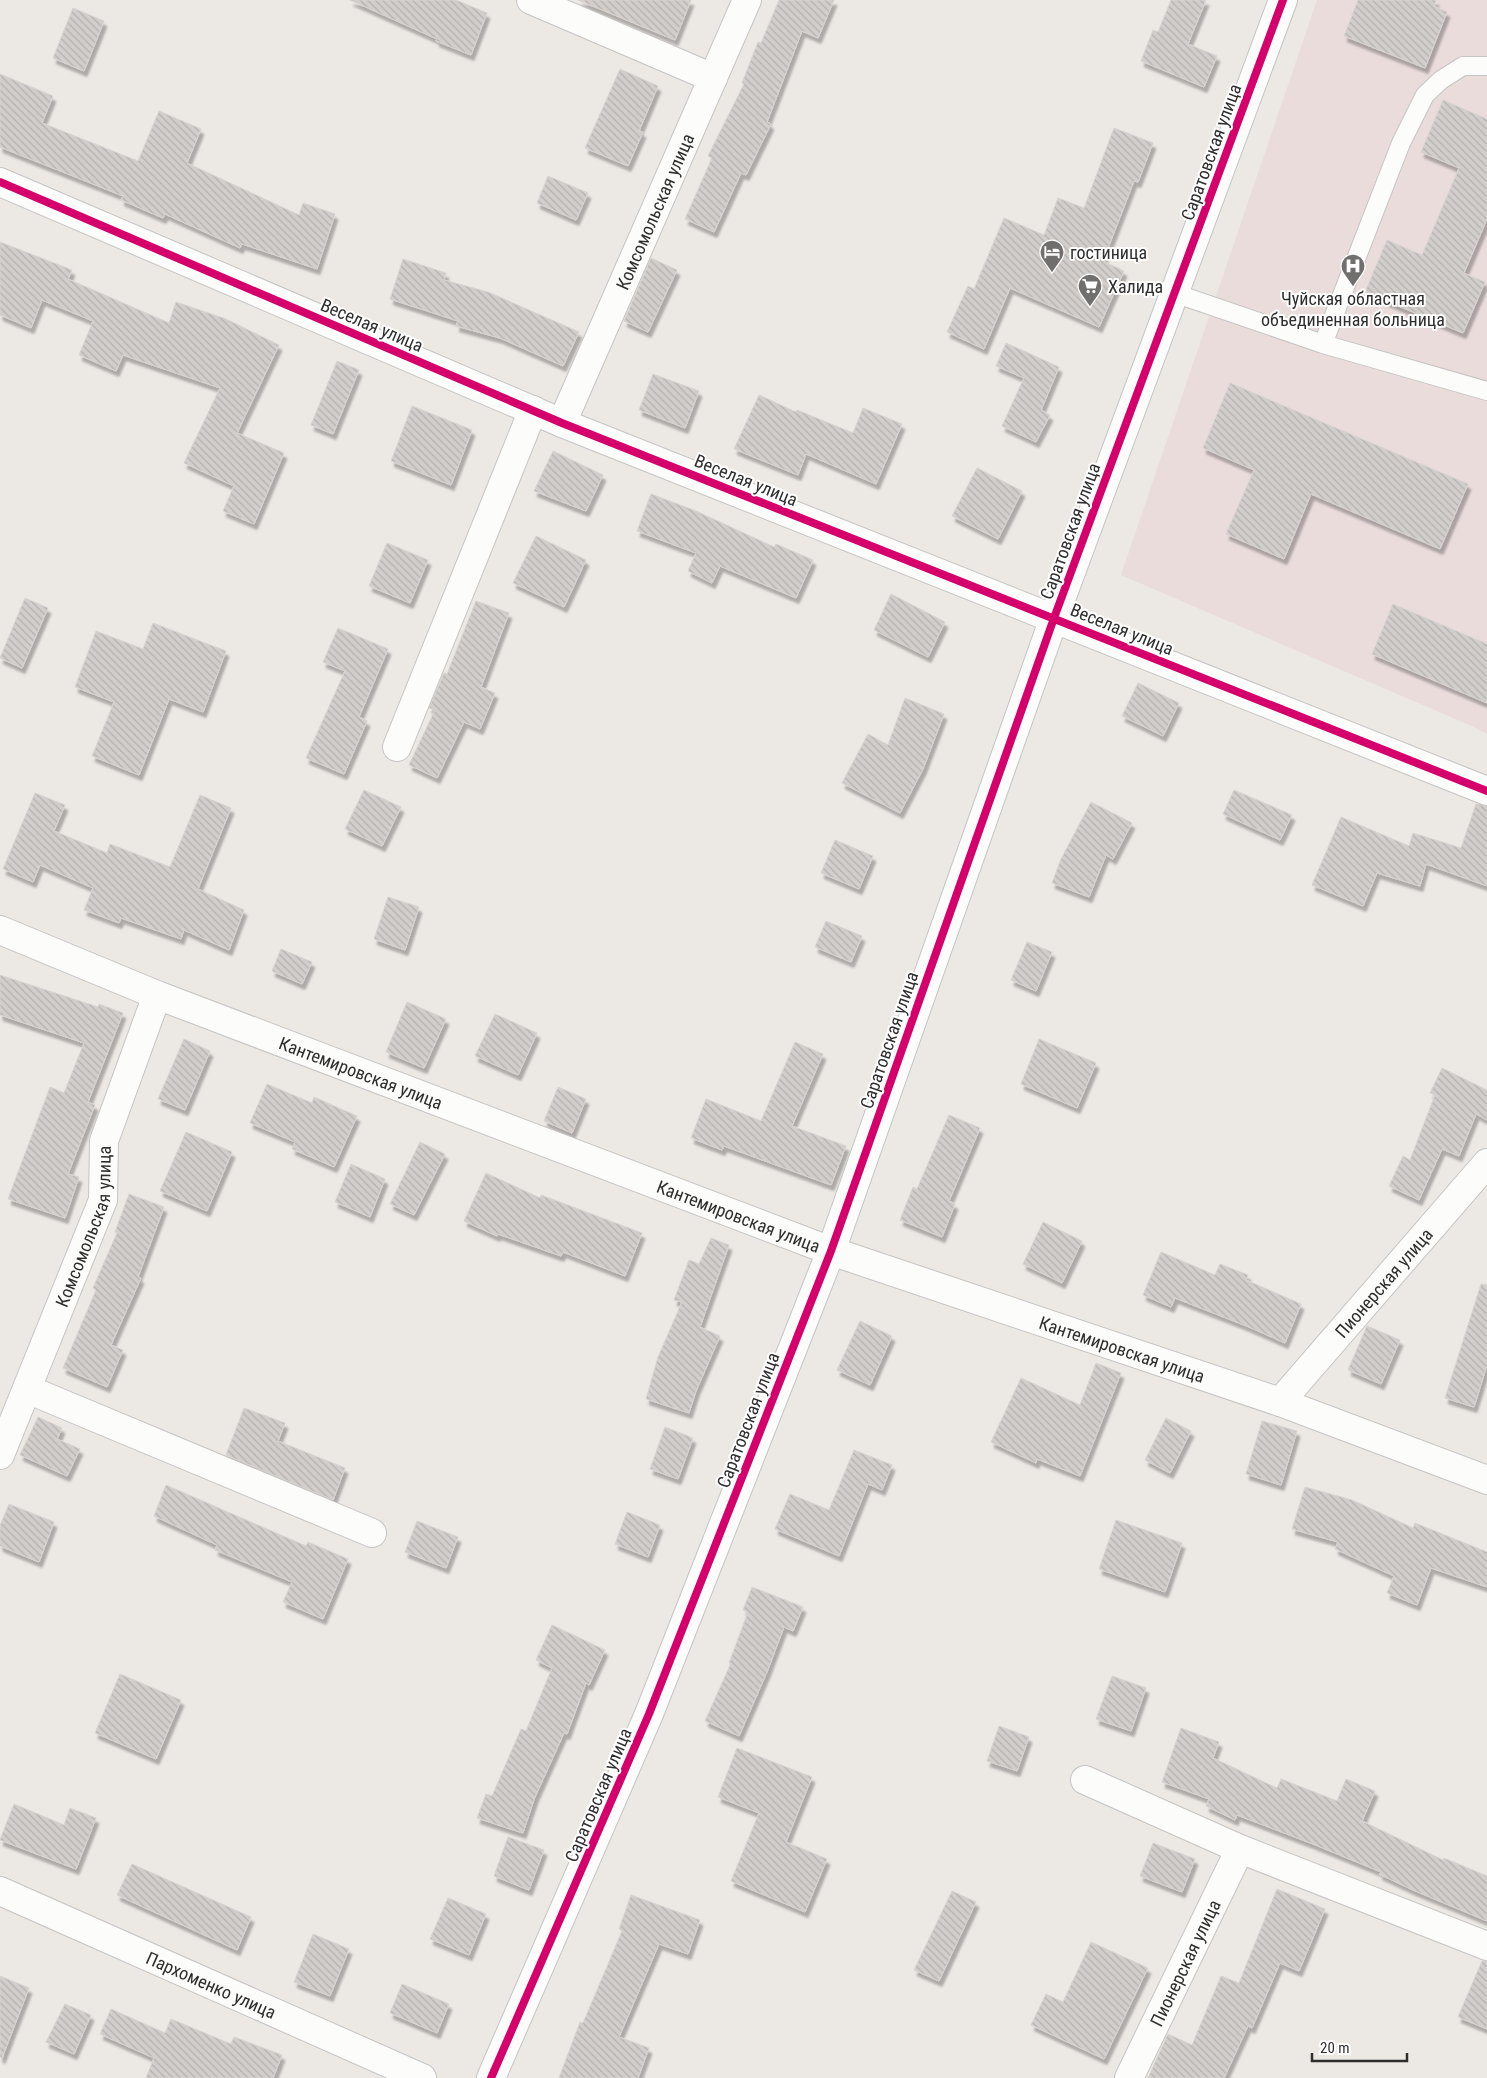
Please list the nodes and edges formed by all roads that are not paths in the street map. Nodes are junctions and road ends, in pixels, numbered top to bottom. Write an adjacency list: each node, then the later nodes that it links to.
1 (531, 0): 5 (street)
2 (747, 0): 5 (street, Комсомольская улица)
3 (1283, 0): 7 (street, Саратовская улица)
4 (1487, 66): 8 (lane)
5 (713, 78): 11 (street, Комсомольская улица)
6 (0, 182): 10 (street, Веселая улица)
7 (1174, 293): 8 (lane); 12 (street, Саратовская улица)
8 (1323, 344): 9 (lane)
9 (1487, 391)
10 (533, 410): 11 (street, Веселая улица); 13 (street)
11 (562, 423): 12 (street, Веселая улица)
12 (1054, 618): 14 (street, Веселая улица); 18 (street, Саратовская улица)
13 (397, 747)
14 (1487, 791)
15 (0, 930): 16 (street, Кантемировская улица)
16 (157, 995): 18 (street, Кантемировская улица); 19 (street, Комсомольская улица)
17 (1487, 1164): 20 (street, Пионерская улица)
18 (831, 1250): 20 (street, Кантемировская улица); 29 (street, Саратовская улица)
19 (27, 1389): 21 (street, Комсомольская улица); 23 (street)
20 (1280, 1402): 22 (street, Кантемировская улица)
21 (0, 1455)
22 (1487, 1480)
23 (372, 1533)
24 (1085, 1780): 25 (street)
25 (1240, 1849): 27 (street); 30 (street, Пионерская улица)
26 (0, 1891): 28 (street, Пархоменко улица)
27 (1487, 1946)
28 (422, 2078)
29 (491, 2078)
30 (1129, 2078)

